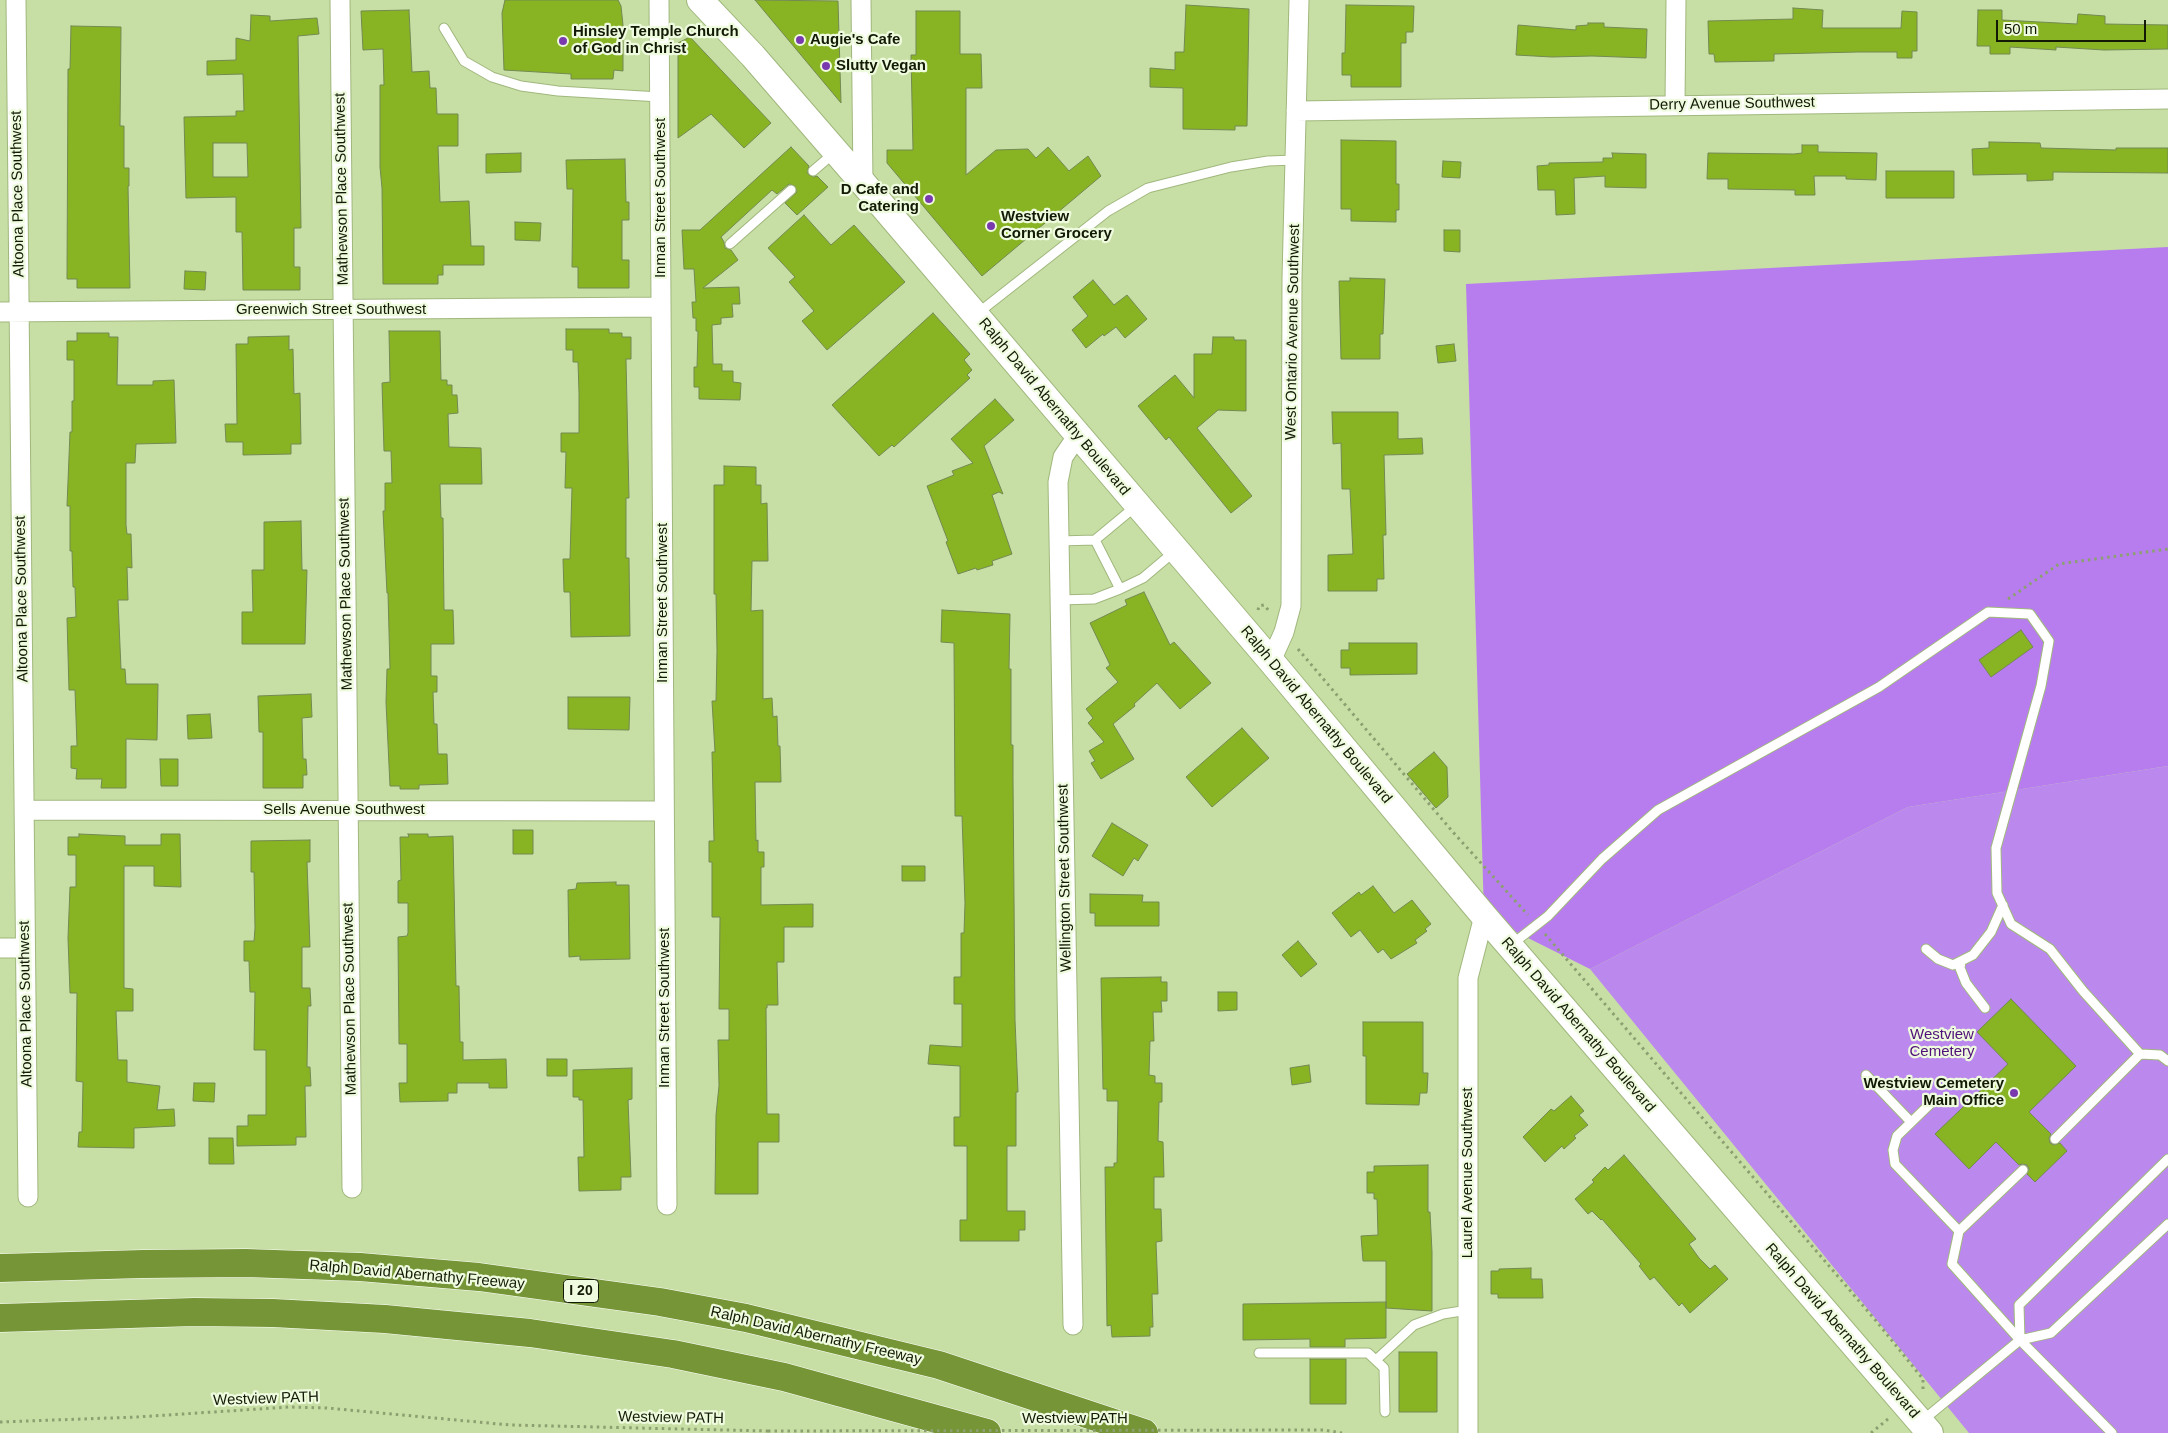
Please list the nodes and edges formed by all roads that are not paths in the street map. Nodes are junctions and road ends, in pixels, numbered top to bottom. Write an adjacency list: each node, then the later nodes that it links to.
1 (16, 0): 22 (street, Altoona Place Southwest)
2 (340, 0): 20 (street, Mathewson Place Southwest)
3 (659, 0): 9 (street, Inman Street Southwest)
4 (700, 0): 13 (main road, Ralph David Abernathy Boulevard)
5 (861, 0): 16 (street)
6 (1299, 0): 12 (street, West Ontario Avenue Southwest)
7 (1676, 0): 11 (street)
8 (444, 28): 9 (lane)
9 (660, 97): 19 (street, Inman Street Southwest)
10 (2168, 99): 11 (street, Derry Avenue Southwest)
11 (1675, 105): 12 (street, Derry Avenue Southwest)
12 (1296, 111): 14 (street, West Ontario Avenue Southwest)
13 (836, 151): 15 (lane); 16 (main road, Ralph David Abernathy Boulevard)
14 (1295, 160): 23 (lane); 31 (street, West Ontario Avenue Southwest)
15 (813, 171)
16 (863, 183): 23 (main road, Ralph David Abernathy Boulevard)
17 (791, 190): 18 (lane)
18 (730, 244)
19 (661, 307): 20 (street, Greenwich Street Southwest); 34 (street, Inman Street Southwest)
20 (343, 310): 22 (street, Greenwich Street Southwest); 33 (street, Mathewson Place Southwest)
21 (0, 312): 22 (street, Greenwich Street Southwest)
22 (19, 312): 32 (street, Altoona Place Southwest)
23 (976, 315): 24 (main road, Ralph David Abernathy Boulevard)
24 (1078, 435): 25 (main road, Ralph David Abernathy Boulevard); 27 (street, Wellington Street Southwest)
25 (1137, 504): 26 (lane); 28 (main road, Ralph David Abernathy Boulevard)
26 (1095, 540): 27 (lane); 29 (lane)
27 (1059, 541): 30 (street, Wellington Street Southwest)
28 (1176, 550): 29 (lane); 31 (main road, Ralph David Abernathy Boulevard)
29 (1120, 589): 30 (lane)
30 (1060, 600): 59 (street, Wellington Street Southwest)
31 (1271, 661): 36 (main road, Ralph David Abernathy Boulevard)
32 (24, 810): 33 (street, Sells Avenue Southwest); 39 (street, Altoona Place Southwest)
33 (348, 810): 34 (street, Sells Avenue Southwest); 51 (street, Mathewson Place Southwest)
34 (664, 811): 53 (street, Inman Street Southwest)
35 (2003, 905): 37 (lane); 41 (lane); 43 (lane)
36 (1484, 916): 37 (main road, Ralph David Abernathy Boulevard); 57 (street, Laurel Avenue Southwest)
37 (1509, 946): 64 (main road, Ralph David Abernathy Boulevard)
38 (0, 948): 39 (street)
39 (25, 948): 52 (street, Altoona Place Southwest)
40 (1926, 949): 41 (lane)
41 (1961, 961): 42 (lane)
42 (1985, 1008)
43 (2140, 1054): 44 (lane); 48 (lane)
44 (2168, 1061)
45 (1866, 1075): 47 (lane)
46 (1930, 1104): 47 (lane)
47 (1911, 1122): 55 (lane)
48 (2055, 1139)
49 (2168, 1159): 60 (lane)
50 (2023, 1170): 55 (lane)
51 (352, 1188)
52 (28, 1197)
53 (667, 1205)
54 (2168, 1224): 60 (lane)
55 (1959, 1231): 60 (lane)
56 (0, 1268): 66 (highway, Ralph David Abernathy Freeway / I 20)
57 (1468, 1310): 62 (lane); 67 (street, Laurel Avenue Southwest)
58 (0, 1318): 65 (highway)
59 (1073, 1326)
60 (2020, 1340): 64 (lane); 68 (lane)
61 (1259, 1353): 62 (lane)
62 (1376, 1360): 63 (lane)
63 (1385, 1412)
64 (1911, 1427)
65 (988, 1433)
66 (1144, 1433)
67 (1468, 1433)
68 (2112, 1433)

